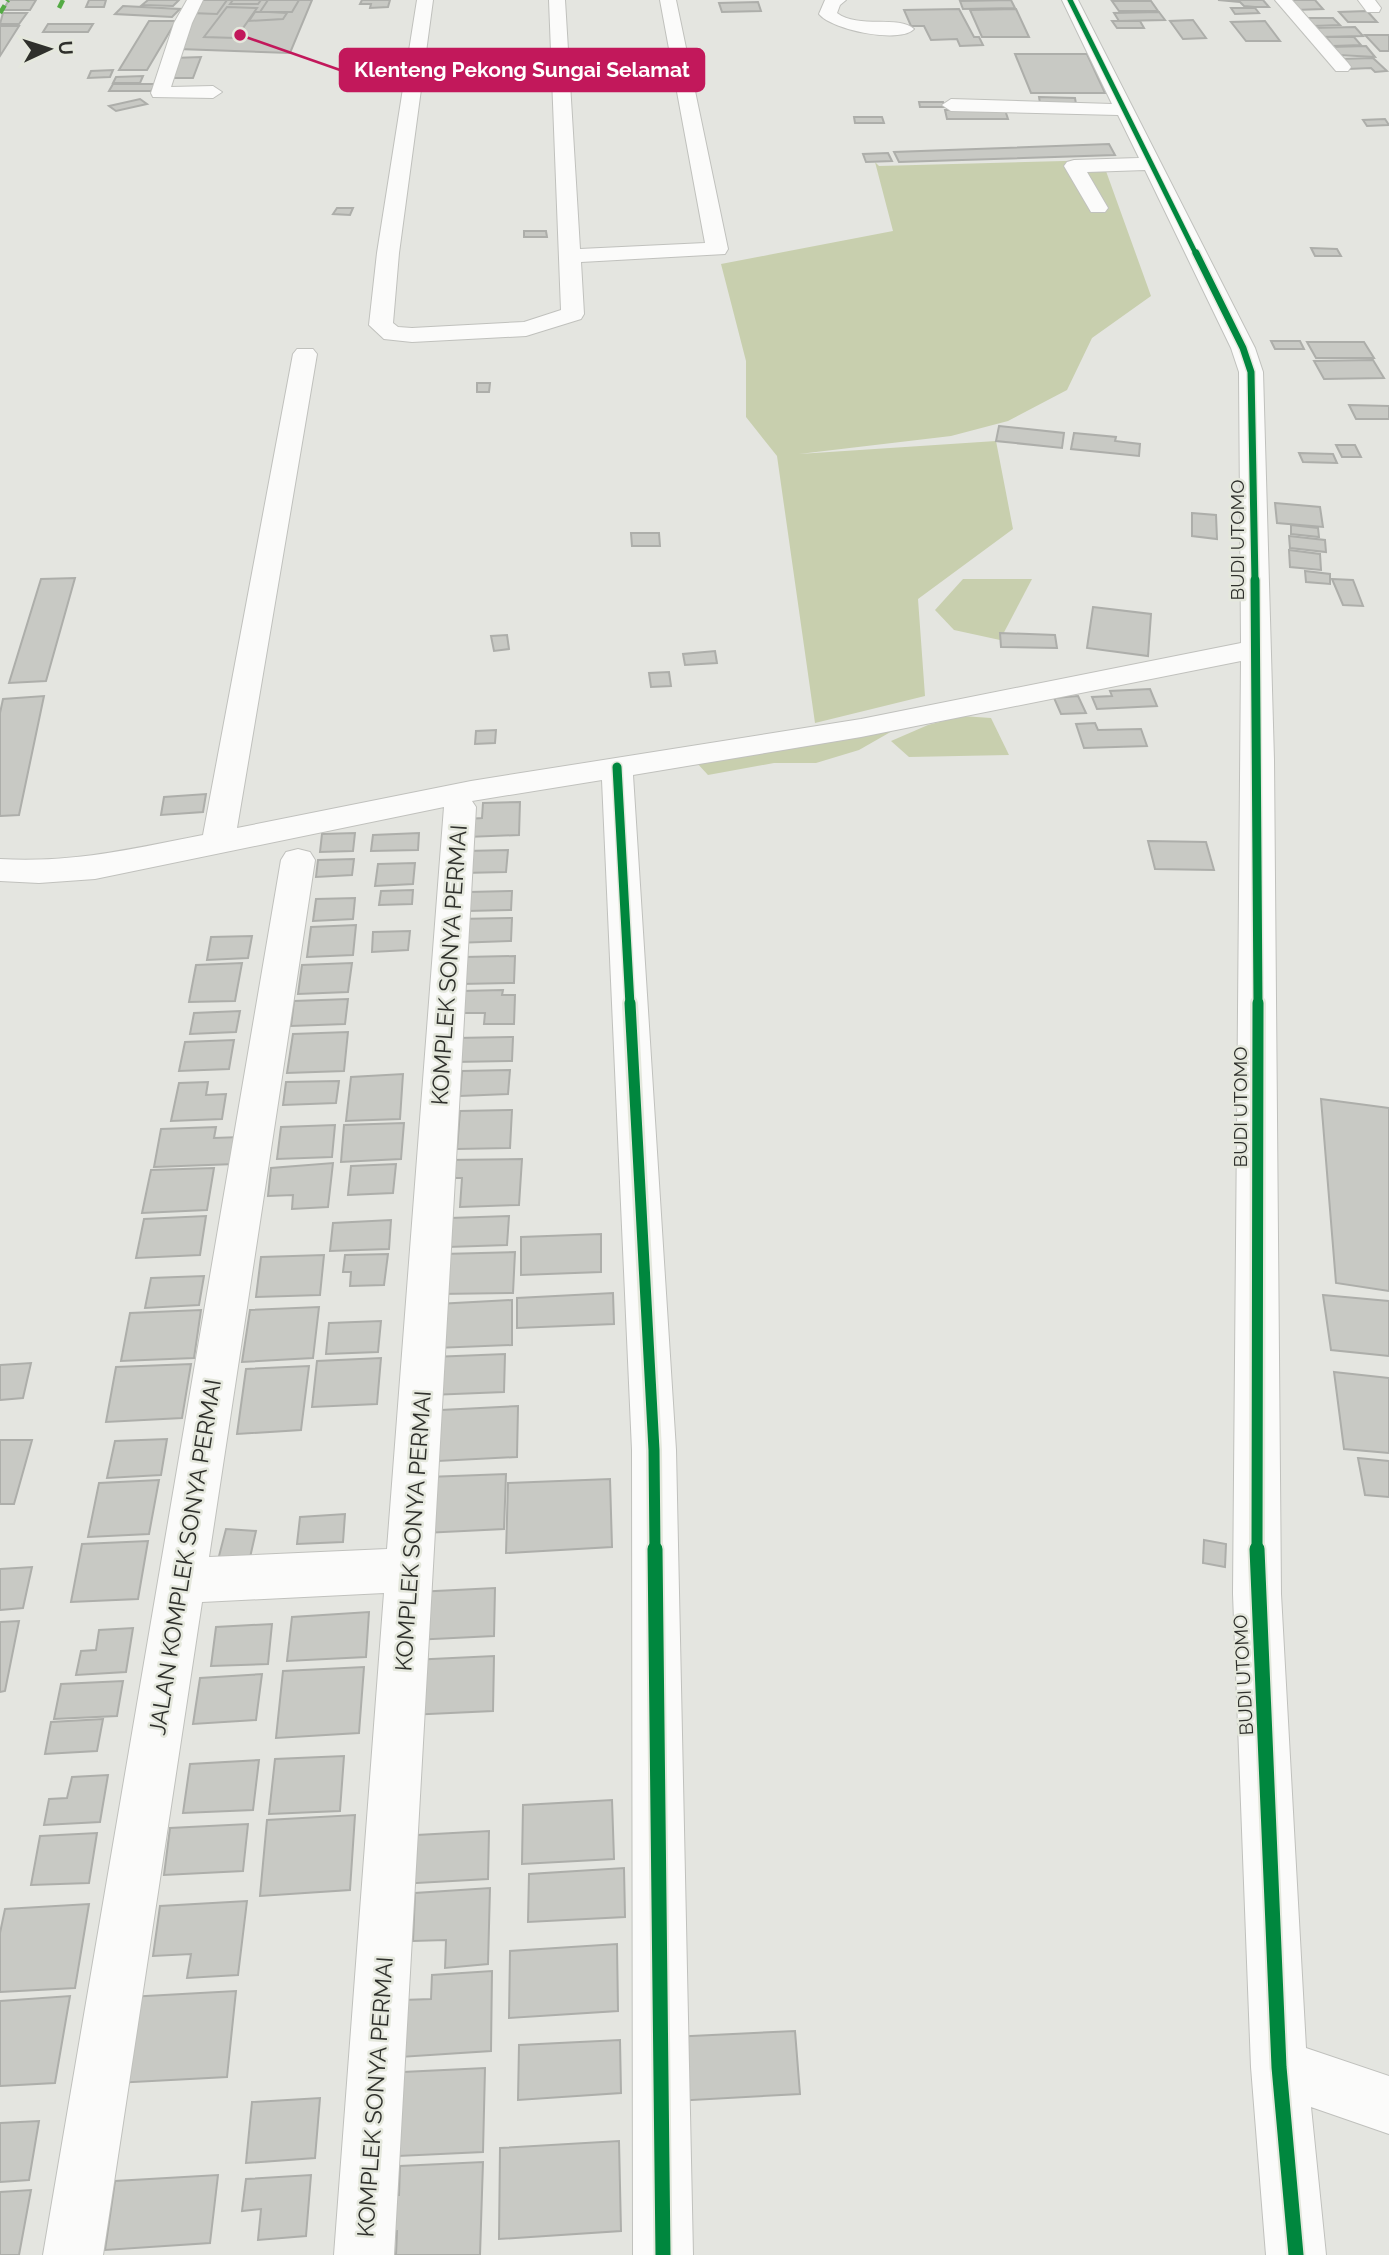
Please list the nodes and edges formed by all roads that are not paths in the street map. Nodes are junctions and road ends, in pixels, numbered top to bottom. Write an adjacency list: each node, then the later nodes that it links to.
1 (194, 0): 10 (street)
2 (425, 0): 15 (street)
3 (557, 0): 15 (street)
4 (668, 0): 15 (street)
5 (838, 0): 8 (street)
6 (1070, 0): 12 (street, BUDI UTOMO)
7 (1283, 0): 9 (street)
8 (897, 11)
9 (1342, 67)
10 (214, 92)
11 (951, 105): 12 (street)
12 (1124, 110): 13 (street, BUDI UTOMO)
13 (1138, 154): 14 (street); 17 (street, BUDI UTOMO)
14 (1098, 208)
15 (570, 256)
16 (305, 354): 20 (street)
17 (1255, 649): 18 (street); 25 (street, BUDI UTOMO)
18 (617, 767): 20 (street); 29 (street)
19 (460, 807): 23 (street, KOMPLEK SONYA PERMAI)
20 (218, 843): 22 (street)
21 (298, 860): 24 (street, JALAN KOMPLEK SONYA PERMAI)
22 (0, 870)
23 (411, 1570): 24 (street); 28 (street, KOMPLEK SONYA PERMAI)
24 (181, 1581): 27 (street, JALAN KOMPLEK SONYA PERMAI)
25 (1279, 2067): 26 (street); 30 (street, BUDI UTOMO)
26 (1389, 2105)
27 (73, 2255)
28 (364, 2255)
29 (663, 2255)
30 (1296, 2255)

